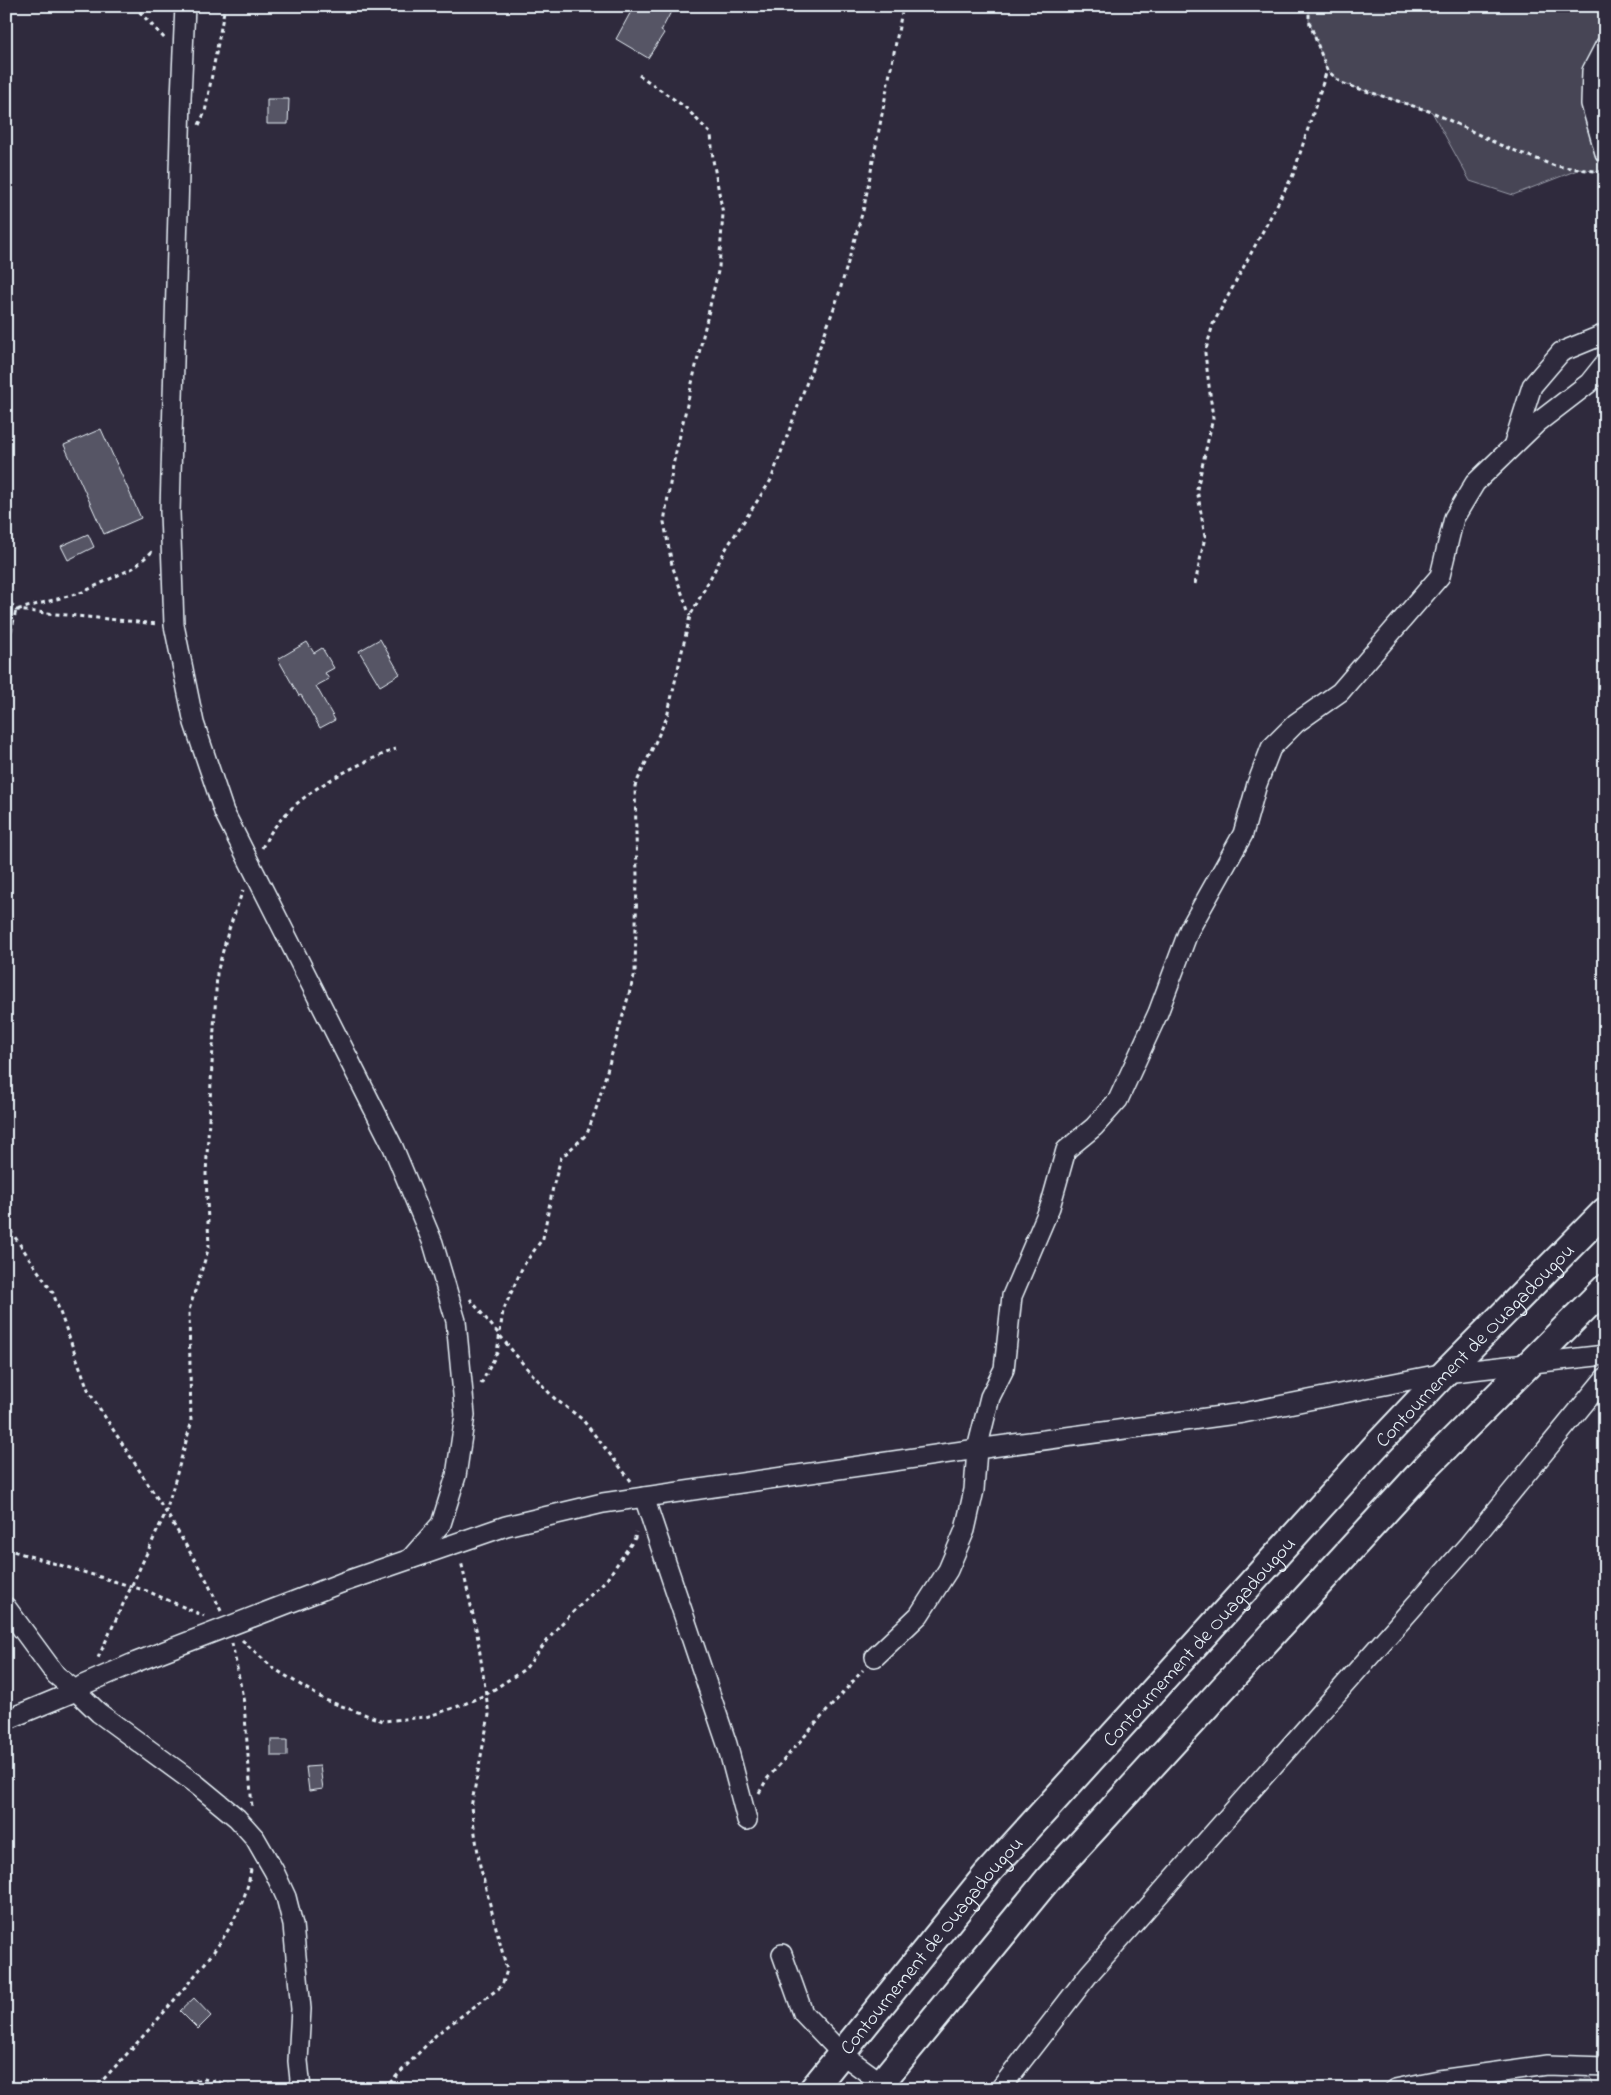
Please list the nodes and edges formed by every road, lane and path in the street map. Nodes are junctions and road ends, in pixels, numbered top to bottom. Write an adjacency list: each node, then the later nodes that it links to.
1 (134, 6): 7 (path)
2 (185, 6): 7 (street)
3 (225, 6): 10 (path)
4 (903, 6): 20 (path)
5 (1309, 6): 8 (path)
6 (1605, 46): 11 (street)
7 (183, 58): 10 (street)
8 (1327, 70): 12 (path); 17 (path)
9 (639, 75): 20 (path)
10 (180, 145): 21 (street)
11 (1605, 154)
12 (1605, 173)
13 (1605, 334): 15 (street)
14 (1605, 363): 15 (street)
15 (1512, 447): 35 (street)
16 (159, 546): 19 (path)
17 (1195, 584)
18 (6, 597): 19 (path)
19 (16, 610): 21 (path); 22 (path)
20 (690, 616): 29 (path)
21 (174, 626): 24 (street)
22 (6, 655)
23 (396, 749): 24 (path)
24 (252, 867): 34 (street); 37 (path)
25 (1605, 1211): 32 (highway, Contournement de Ouagadougou)
26 (6, 1224): 37 (path)
27 (1605, 1288): 31 (highway)
28 (466, 1295): 29 (path)
29 (500, 1336): 34 (path); 36 (path)
30 (1605, 1355): 31 (street)
31 (1532, 1363): 32 (street); 55 (highway)
32 (1445, 1373): 35 (street); 52 (highway, Contournement de Ouagadougou)
33 (1605, 1378): 63 (street)
34 (465, 1415): 41 (street)
35 (977, 1449): 36 (street); 45 (street)
36 (644, 1498): 39 (street); 49 (street)
37 (166, 1512): 42 (path); 44 (path)
38 (636, 1530): 47 (path)
39 (457, 1543): 41 (street); 47 (path)
40 (6, 1549): 42 (path)
41 (409, 1560): 44 (street)
42 (130, 1586): 44 (path); 46 (path)
43 (6, 1608): 46 (street)
44 (228, 1627): 46 (street); 47 (path); 50 (path)
45 (875, 1657): 49 (path)
46 (80, 1688): 48 (street); 50 (street)
47 (487, 1694): 61 (path)
48 (6, 1720)
49 (747, 1820)
50 (255, 1838): 56 (path); 60 (street)
51 (782, 1954): 52 (street)
52 (842, 2054): 55 (street); 62 (highway, Contournement de Ouagadougou)
53 (1605, 2067): 64 (street)
54 (224, 2083): 57 (path); 58 (path); 59 (path)
55 (883, 2087)
56 (91, 2089)
57 (148, 2089)
58 (214, 2089)
59 (237, 2089)
60 (301, 2089)
61 (384, 2089)
62 (813, 2089)
63 (1000, 2089)
64 (1395, 2089)

